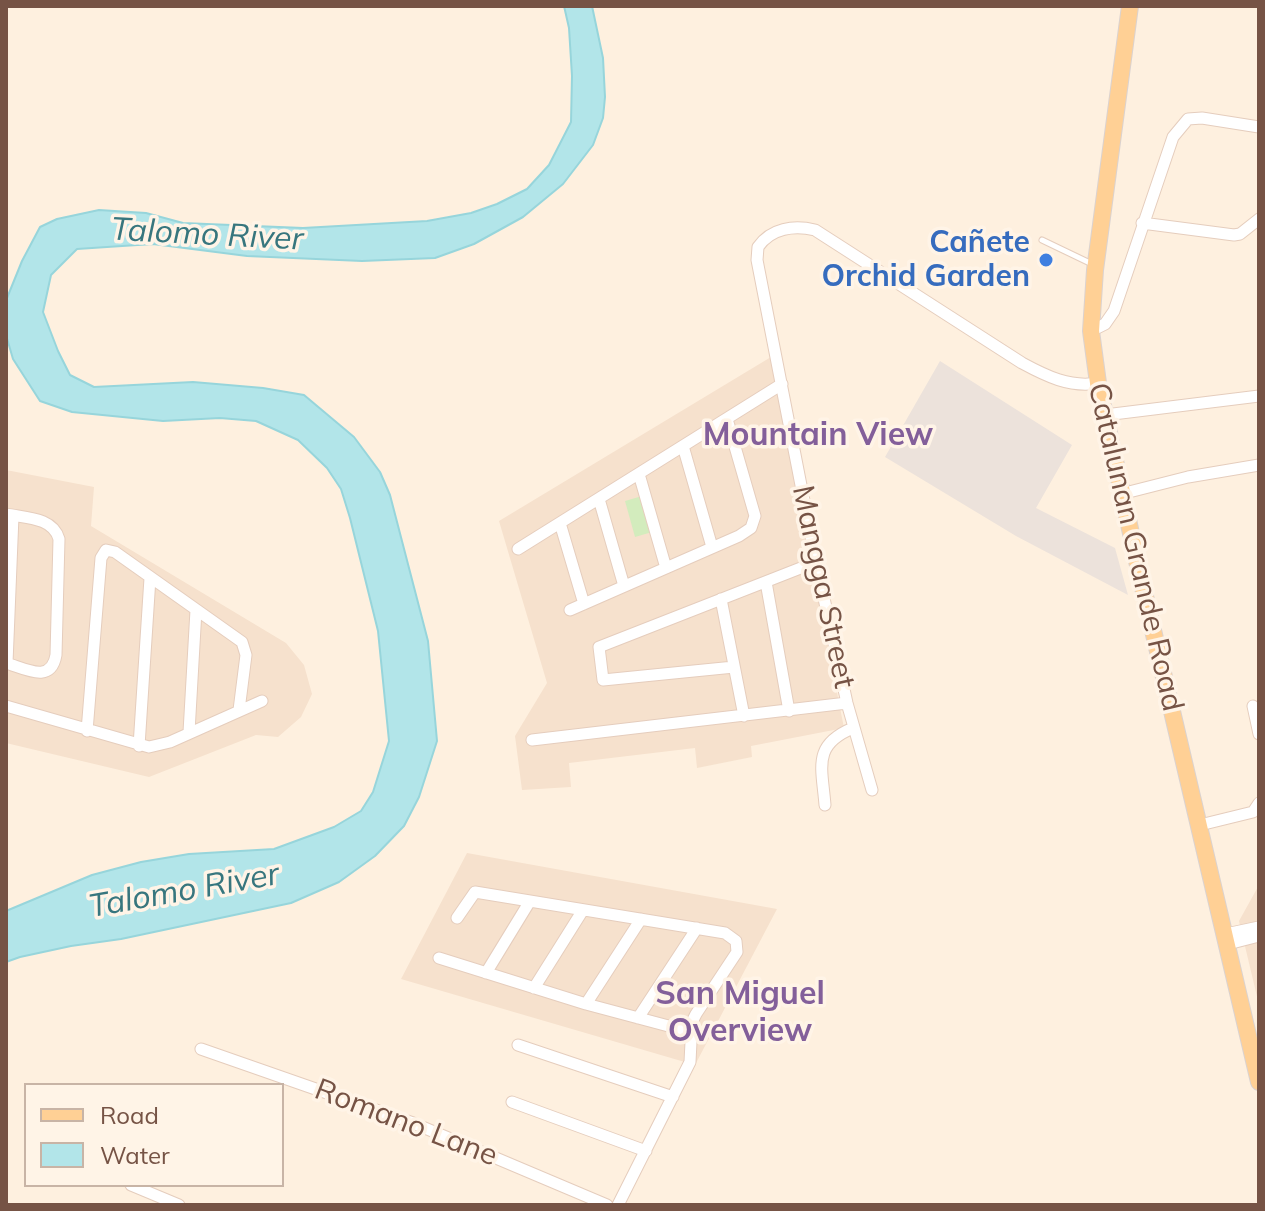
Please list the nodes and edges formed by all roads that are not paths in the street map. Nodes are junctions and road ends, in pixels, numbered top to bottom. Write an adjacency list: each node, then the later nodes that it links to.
1 (1130, 6): 6 (main road, Catalunan Grande Road)
2 (1259, 127): 4 (street)
3 (1259, 219): 4 (street)
4 (1142, 223): 7 (street)
5 (1042, 240): 6 (lane)
6 (1095, 266): 7 (main road, Catalunan Grande Road)
7 (1091, 331): 8 (main road, Catalunan Grande Road)
8 (1098, 383): 9 (street, Mangga Street); 11 (main road, Catalunan Grande Road)
9 (782, 384): 12 (street); 22 (street, Mangga Street)
10 (1259, 396): 11 (street)
11 (1105, 415): 16 (main road, Catalunan Grande Road)
12 (727, 419): 13 (street); 20 (street)
13 (683, 446): 15 (street); 20 (street)
14 (1259, 465): 16 (street)
15 (639, 474): 17 (street); 23 (street)
16 (1121, 494): 49 (main road, Catalunan Grande Road)
17 (599, 499): 19 (street); 26 (street)
18 (10, 515): 31 (street); 31 (street)
19 (560, 523): 21 (street); 28 (street)
20 (712, 547): 23 (street)
21 (518, 549)
22 (816, 562): 25 (street); 34 (street, Mangga Street)
23 (666, 568): 26 (street)
24 (150, 578): 29 (street); 41 (street); 45 (street)
25 (766, 582): 27 (street); 38 (street)
26 (624, 586): 28 (street)
27 (721, 599): 32 (street); 32 (street)
28 (584, 604): 30 (street)
29 (196, 610): 37 (street); 42 (street)
30 (570, 610)
31 (6, 663)
32 (734, 667): 39 (street)
33 (262, 701): 37 (street)
34 (847, 703): 38 (street); 40 (street, Mangga Street)
35 (6, 706): 41 (street)
36 (1253, 706): 43 (street)
37 (239, 710): 42 (street)
38 (789, 711): 39 (street)
39 (744, 716): 44 (street)
40 (853, 728): 46 (street, Mangga Street); 48 (street)
41 (87, 731): 45 (street)
42 (189, 732): 45 (street)
43 (1259, 734)
44 (532, 740)
45 (139, 746)
46 (872, 790)
47 (1259, 803): 49 (street)
48 (825, 805)
49 (1200, 825): 57 (main road, Catalunan Grande Road)
50 (530, 901): 51 (street); 52 (street); 59 (street)
51 (583, 910): 53 (street); 60 (street)
52 (457, 918)
53 (641, 919): 55 (street); 61 (street)
54 (1259, 927): 57 (street)
55 (697, 928): 62 (street); 63 (street)
56 (1259, 936): 57 (street)
57 (1227, 939): 66 (main road, Catalunan Grande Road)
58 (439, 958): 59 (street)
59 (486, 973): 60 (street)
60 (534, 988): 61 (street)
61 (586, 1004): 62 (street)
62 (638, 1018): 63 (street)
63 (691, 1032): 67 (street)
64 (518, 1045): 67 (street)
65 (201, 1049): 72 (street, Romano Lane)
66 (1259, 1082)
67 (673, 1097): 69 (street)
68 (512, 1102): 69 (street)
69 (646, 1151): 73 (street)
70 (136, 1187): 71 (street)
71 (179, 1205)
72 (607, 1205)
73 (618, 1205)

